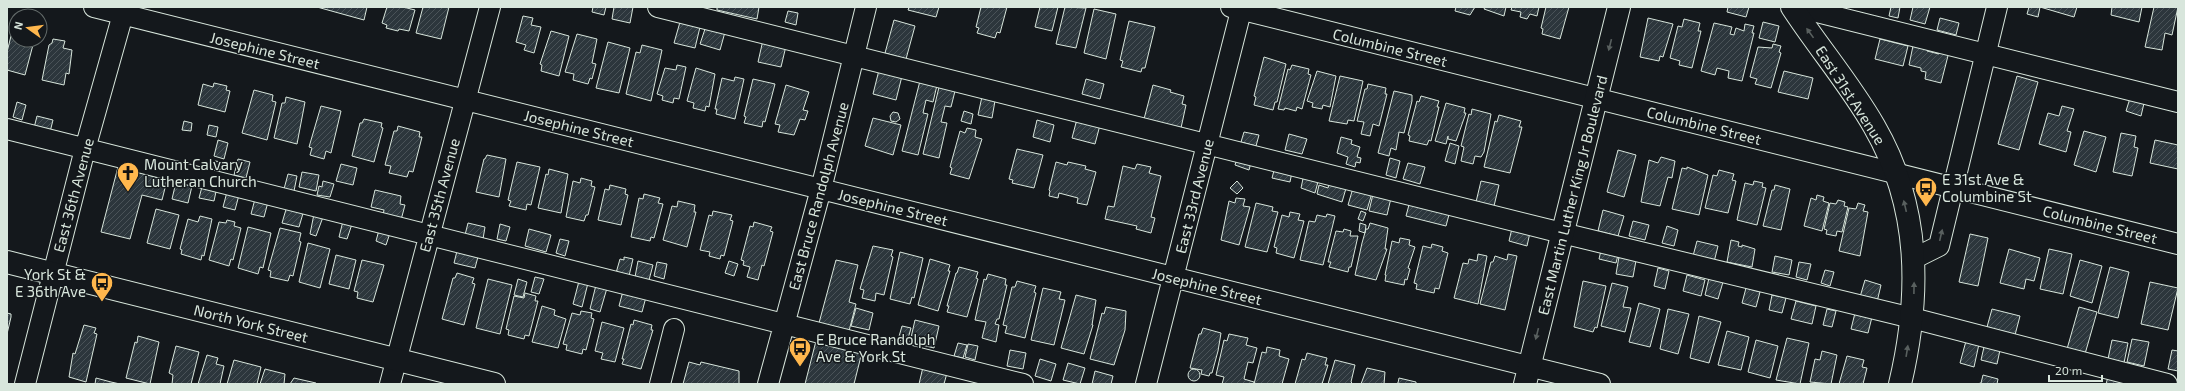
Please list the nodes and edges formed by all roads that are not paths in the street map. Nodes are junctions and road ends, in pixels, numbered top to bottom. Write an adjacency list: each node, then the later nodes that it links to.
1 (94, 7): 10 (street, Josephine Street)
2 (490, 7): 14 (street, East 35th Avenue)
3 (658, 7): 12 (street)
4 (866, 7): 12 (street, East Bruce Randolph Avenue)
5 (1619, 7): 13 (main road, East Martin Luther King Jr Boulevard, one-way to 13)
6 (1792, 7): 19 (main road, East 31st Avenue, one-way to 6)
7 (1797, 7): 11 (street)
8 (1998, 7): 11 (street)
9 (1238, 8): 13 (street, Columbine Street); 17 (street, East 33rd Avenue)
10 (124, 11): 14 (street, Josephine Street); 18 (street, East 36th Avenue)
11 (1986, 54): 15 (street); 20 (street)
12 (854, 56): 17 (street); 21 (street, East Bruce Randolph Avenue)
13 (1596, 98): 19 (street, Columbine Street); 22 (main road, East Martin Luther King Jr Boulevard)
14 (465, 100): 21 (street, Josephine Street); 23 (street, East 35th Avenue)
15 (2178, 102)
16 (7, 129): 18 (street)
17 (1207, 145): 22 (street); 28 (street, East 33rd Avenue)
18 (85, 149): 23 (street); 27 (street, East 36th Avenue)
19 (1896, 173): 20 (street, Columbine Street); 25 (main road, East 31st Avenue, one-way to 19)
20 (1952, 187): 24 (street, Columbine Street); 25 (street, one-way to 20)
21 (821, 189): 28 (street, Josephine Street); 30 (street, East Bruce Randolph Avenue)
22 (1562, 233): 29 (street); 33 (main road, East Martin Luther King Jr Boulevard, one-way to 33)
23 (428, 235): 30 (street); 32 (street, East 35th Avenue)
24 (2178, 244)
25 (1913, 259): 29 (main road, East 31st Avenue, one-way to 25)
26 (7, 262): 27 (main road, North York Street)
27 (53, 273): 32 (main road, North York Street); 34 (street, East 36th Avenue)
28 (1174, 278): 33 (street, Josephine Street); 40 (street, East 33rd Avenue)
29 (1912, 318): 42 (main road, East 31st Avenue, one-way to 29); 43 (street)
30 (784, 325): 38 (street, East Bruce Randolph Avenue); 39 (street)
31 (674, 329): 37 (street)
32 (396, 360): 35 (street, East 35th Avenue); 36 (main road, North York Street)
33 (1527, 375): 41 (street, Josephine Street)
34 (25, 384)
35 (390, 384)
36 (494, 384)
37 (660, 384)
38 (768, 384)
39 (1023, 384)
40 (1146, 384)
41 (1600, 384)
42 (1900, 384)
43 (2167, 384)

